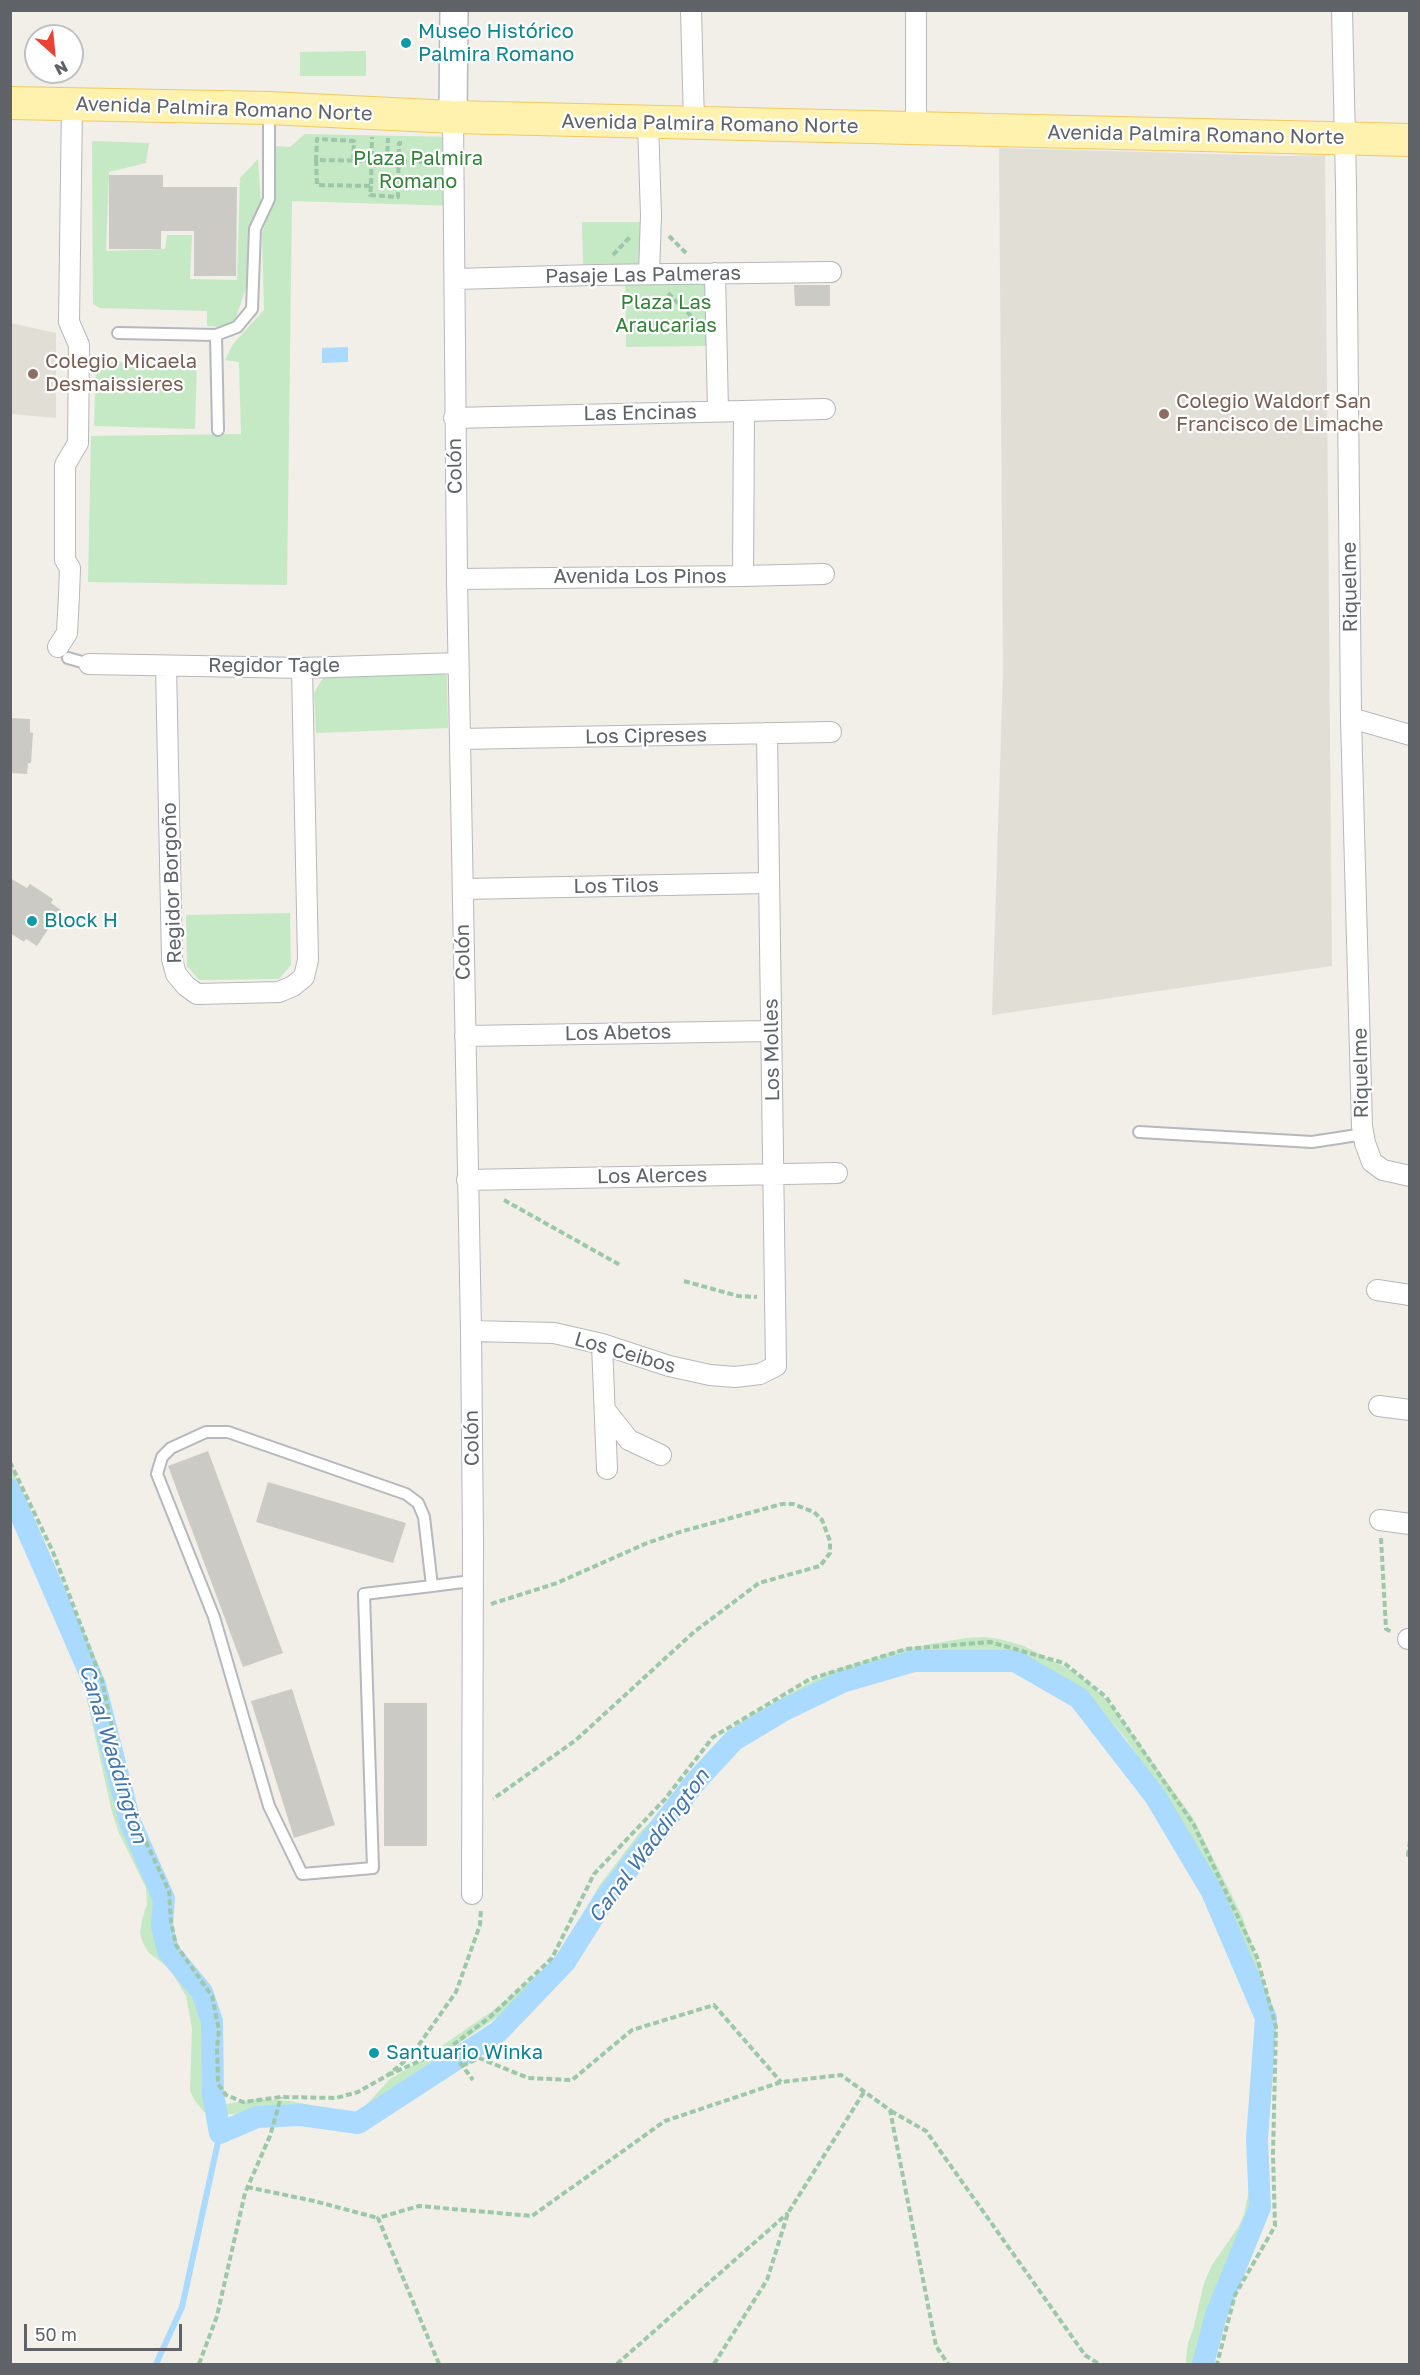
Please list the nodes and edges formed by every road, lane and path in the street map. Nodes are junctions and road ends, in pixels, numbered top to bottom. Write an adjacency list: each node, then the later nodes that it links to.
1 (454, 10): 8 (street, Colón)
2 (691, 10): 10 (street)
3 (916, 10): 11 (street)
4 (1342, 10): 14 (street, Riquelme)
5 (10, 104): 6 (main road, Avenida Palmira Romano Norte)
6 (72, 104): 7 (main road, Avenida Palmira Romano Norte); 43 (street)
7 (268, 108): 8 (main road, Avenida Palmira Romano Norte); 33 (lane)
8 (453, 117): 9 (main road, Avenida Palmira Romano Norte); 31 (street, Colón)
9 (648, 122): 10 (main road, Avenida Palmira Romano Norte); 26 (street)
10 (694, 123): 11 (main road, Avenida Palmira Romano Norte)
11 (916, 129): 14 (main road, Avenida Palmira Romano Norte)
12 (372, 134): 19 (path)
13 (388, 134): 20 (path)
14 (1345, 139): 15 (main road, Avenida Palmira Romano Norte); 48 (street, Riquelme)
15 (1410, 140)
16 (410, 143): 21 (path)
17 (316, 160): 18 (path); 18 (path); 25 (path)
18 (353, 160): 19 (path)
19 (371, 161): 20 (path); 25 (path)
20 (387, 161): 21 (path)
21 (399, 161): 22 (path); 24 (path)
22 (441, 162)
23 (438, 184): 24 (path)
24 (398, 185): 25 (path)
25 (371, 186)
26 (651, 216): 28 (path); 29 (path); 30 (street)
27 (831, 272): 28 (street, Pasaje Las Palmeras)
28 (710, 273): 30 (street, Pasaje Las Palmeras); 34 (street)
29 (594, 274): 30 (street, Pasaje Las Palmeras); 31 (street, Pasaje Las Palmeras)
30 (649, 274): 34 (path)
31 (456, 279): 38 (street, Colón)
32 (118, 333): 33 (lane)
33 (216, 335): 39 (lane)
34 (717, 341): 36 (street)
35 (825, 409): 37 (street, Las Encinas)
36 (718, 411): 37 (street, Las Encinas); 38 (street, Las Encinas)
37 (744, 411): 41 (street)
38 (454, 418): 42 (street, Colón)
39 (218, 429)
40 (824, 574): 41 (street, Avenida Los Pinos)
41 (743, 576): 42 (street, Avenida Los Pinos)
42 (457, 579): 44 (street, Colón)
43 (63, 652): 45 (lane)
44 (458, 663): 47 (street, Regidor Tagle); 52 (street, Colón)
45 (89, 664): 46 (street, Regidor Tagle)
46 (166, 666): 47 (street, Regidor Tagle); 47 (street, Regidor Borgoño)
47 (302, 668)
48 (1351, 718): 51 (street); 58 (street, Riquelme)
49 (831, 732): 50 (street, Los Cipreses)
50 (767, 733): 52 (street, Los Cipreses); 53 (street, Los Molles)
51 (1410, 735)
52 (460, 739): 54 (street, Colón)
53 (769, 883): 54 (street, Los Tilos); 55 (street, Los Molles)
54 (463, 889): 56 (street, Colón)
55 (771, 1031): 56 (street, Los Abetos); 60 (street, Los Molles)
56 (465, 1036): 62 (street, Colón)
57 (1139, 1132): 58 (lane)
58 (1364, 1134): 61 (street, Riquelme)
59 (837, 1173): 60 (street, Los Alerces)
60 (773, 1174): 62 (street, Los Alerces); 67 (street, Los Molles)
61 (1410, 1176)
62 (467, 1180): 63 (path); 68 (street, Colón)
63 (620, 1265)
64 (684, 1281): 67 (path)
65 (1377, 1290): 66 (street)
66 (1410, 1295)
67 (775, 1298): 70 (street, Los Molles)
68 (471, 1331): 69 (street, Los Ceibos); 79 (street, Colón)
69 (602, 1344): 70 (street, Los Ceibos); 73 (street)
70 (776, 1366)
71 (1379, 1406): 72 (street)
72 (1410, 1410)
73 (606, 1411): 74 (street); 76 (street)
74 (661, 1455)
75 (10, 1462): 93 (path)
76 (607, 1469)
77 (1380, 1520): 78 (street); 82 (path)
78 (1410, 1524)
79 (473, 1581): 80 (lane); 81 (street, Colón)
80 (432, 1586): 80 (lane)
81 (473, 1609): 83 (street, Colón); 83 (path)
82 (1409, 1639)
83 (472, 1813): 86 (street, Colón)
84 (1410, 1841): 85 (path)
85 (1410, 1856)
86 (472, 1894): 89 (path)
87 (449, 2048): 88 (path); 89 (path); 104 (path)
88 (462, 2066): 90 (path); 91 (path)
89 (388, 2075): 93 (path)
90 (473, 2080)
91 (781, 2082): 92 (path); 97 (path)
92 (864, 2092): 94 (path); 96 (path)
93 (281, 2097): 95 (path)
94 (890, 2110): 102 (path); 103 (path)
95 (247, 2187): 97 (path); 98 (path)
96 (788, 2212): 100 (path); 101 (path)
97 (378, 2218): 99 (path)
98 (199, 2364)
99 (439, 2364)
100 (617, 2364)
101 (714, 2364)
102 (948, 2364)
103 (1100, 2364)
104 (1217, 2364)

